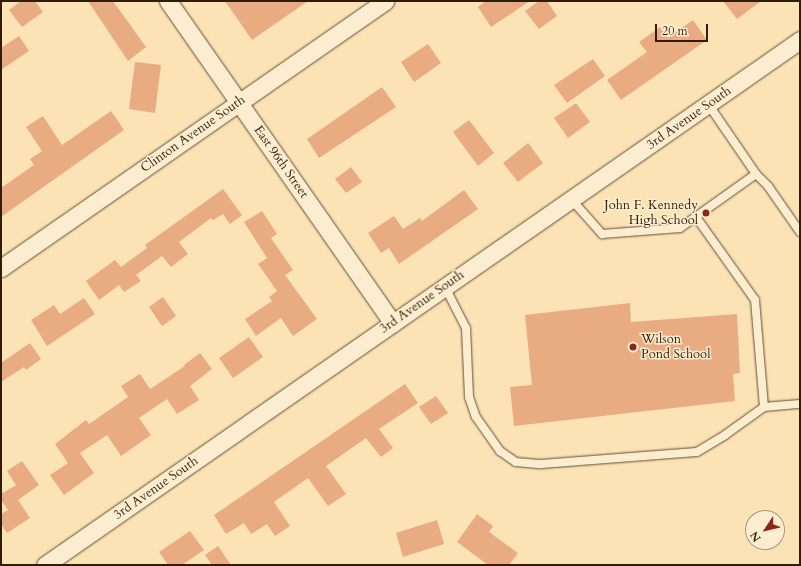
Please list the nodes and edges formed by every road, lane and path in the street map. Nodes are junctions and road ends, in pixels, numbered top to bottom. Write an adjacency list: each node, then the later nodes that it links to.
1 (168, 1): 4 (street, East 96th Street)
2 (385, 1): 4 (street, Clinton Avenue South)
3 (800, 40): 5 (street, 3rd Avenue South)
4 (239, 102): 10 (street, Clinton Avenue South); 12 (street, East 96th Street)
5 (708, 104): 6 (lane); 7 (street, 3rd Avenue South)
6 (756, 174): 8 (lane); 9 (lane)
7 (571, 199): 8 (lane); 11 (street, 3rd Avenue South)
8 (696, 217): 14 (lane)
9 (800, 232)
10 (1, 268)
11 (445, 287): 12 (street, 3rd Avenue South); 14 (lane)
12 (393, 323): 15 (street, 3rd Avenue South)
13 (800, 404): 14 (lane)
14 (764, 407)
15 (50, 564)

